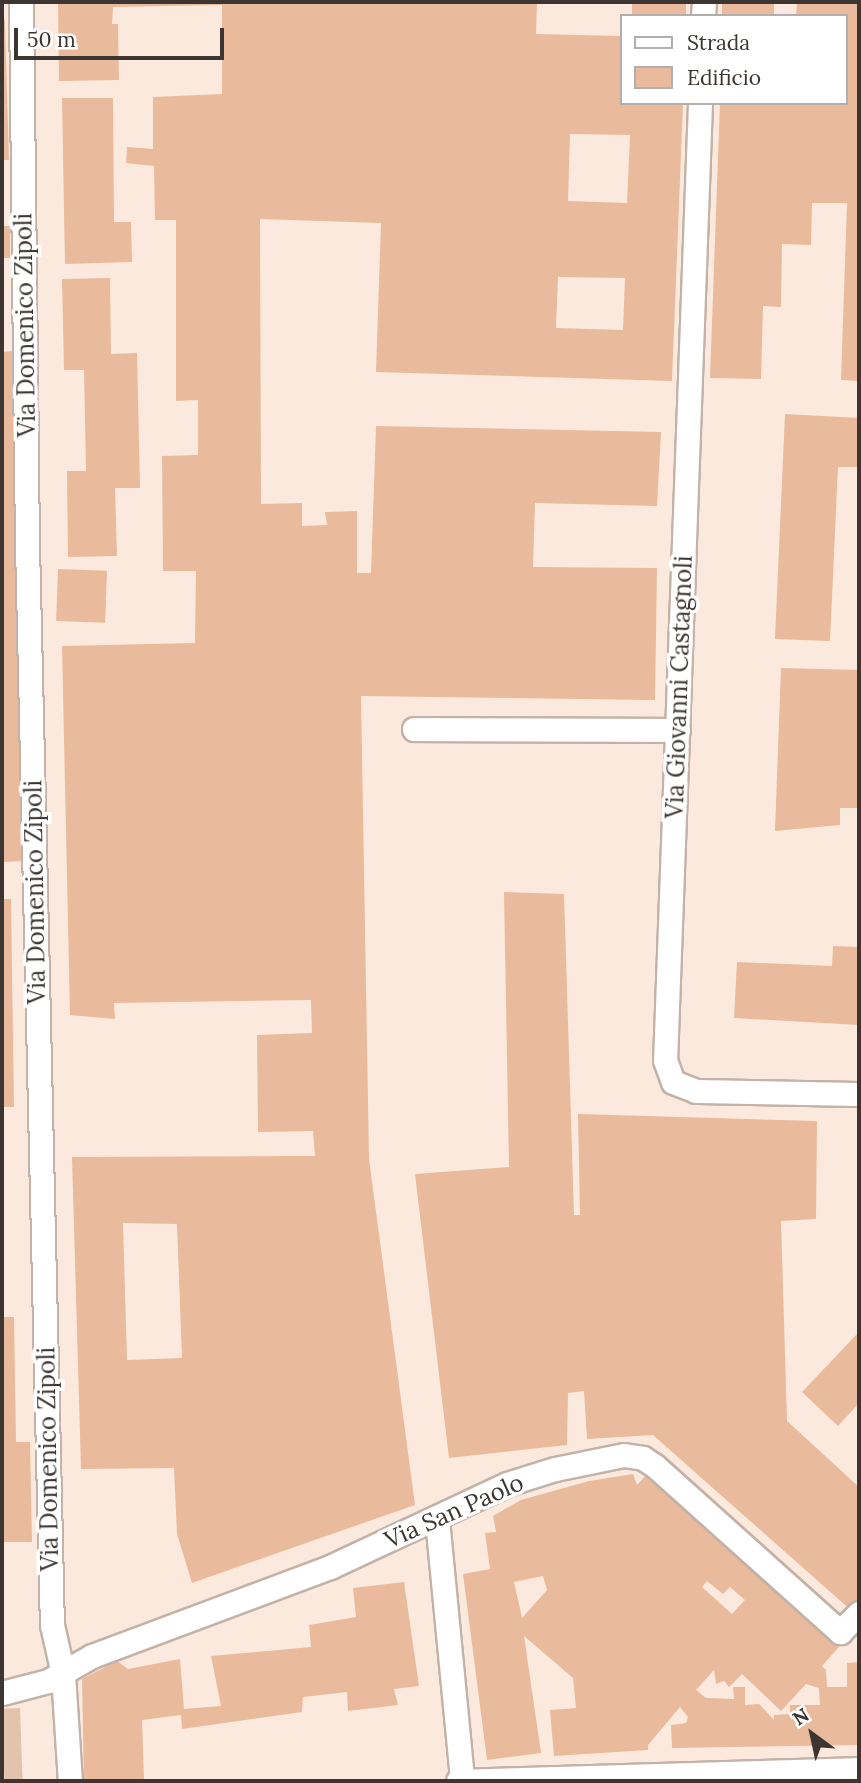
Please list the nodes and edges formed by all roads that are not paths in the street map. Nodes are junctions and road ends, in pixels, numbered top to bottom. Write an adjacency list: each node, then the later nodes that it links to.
1 (21, 2): 8 (street, Via Domenico Zipoli)
2 (700, 105): 4 (street, Via Giovanni Castagnoli)
3 (414, 729): 4 (street)
4 (678, 730): 5 (street, Via Giovanni Castagnoli)
5 (859, 1094)
6 (437, 1519): 7 (street, Via San Paolo); 8 (street, Via San Paolo); 12 (street)
7 (859, 1613)
8 (63, 1674): 9 (street, Via San Paolo); 11 (street, Via Domenico Zipoli)
9 (2, 1693)
10 (859, 1769): 12 (street)
11 (70, 1781)
12 (461, 1781)

